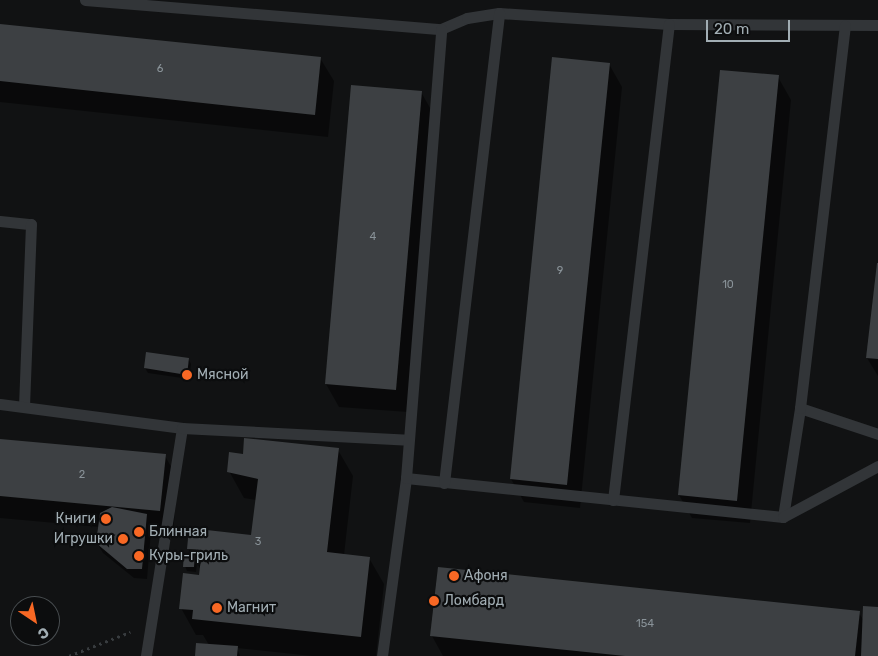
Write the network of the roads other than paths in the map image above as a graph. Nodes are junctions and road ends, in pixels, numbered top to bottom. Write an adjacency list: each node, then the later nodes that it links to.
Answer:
1 (85, 0): 6 (lane)
2 (499, 13): 3 (lane); 6 (lane); 16 (lane)
3 (669, 24): 5 (lane); 17 (lane)
4 (878, 24): 5 (lane)
5 (845, 26): 10 (lane)
6 (441, 30): 13 (lane)
7 (0, 221): 9 (lane)
8 (0, 404): 9 (lane)
9 (24, 406): 11 (lane)
10 (800, 408): 12 (lane); 18 (lane)
11 (182, 428): 13 (lane); 19 (lane)
12 (878, 434)
13 (408, 440): 15 (lane)
14 (878, 466): 18 (lane)
15 (406, 478): 16 (lane); 20 (lane)
16 (444, 483): 17 (lane)
17 (613, 500): 18 (lane)
18 (783, 517)
19 (146, 656)
20 (382, 656)

